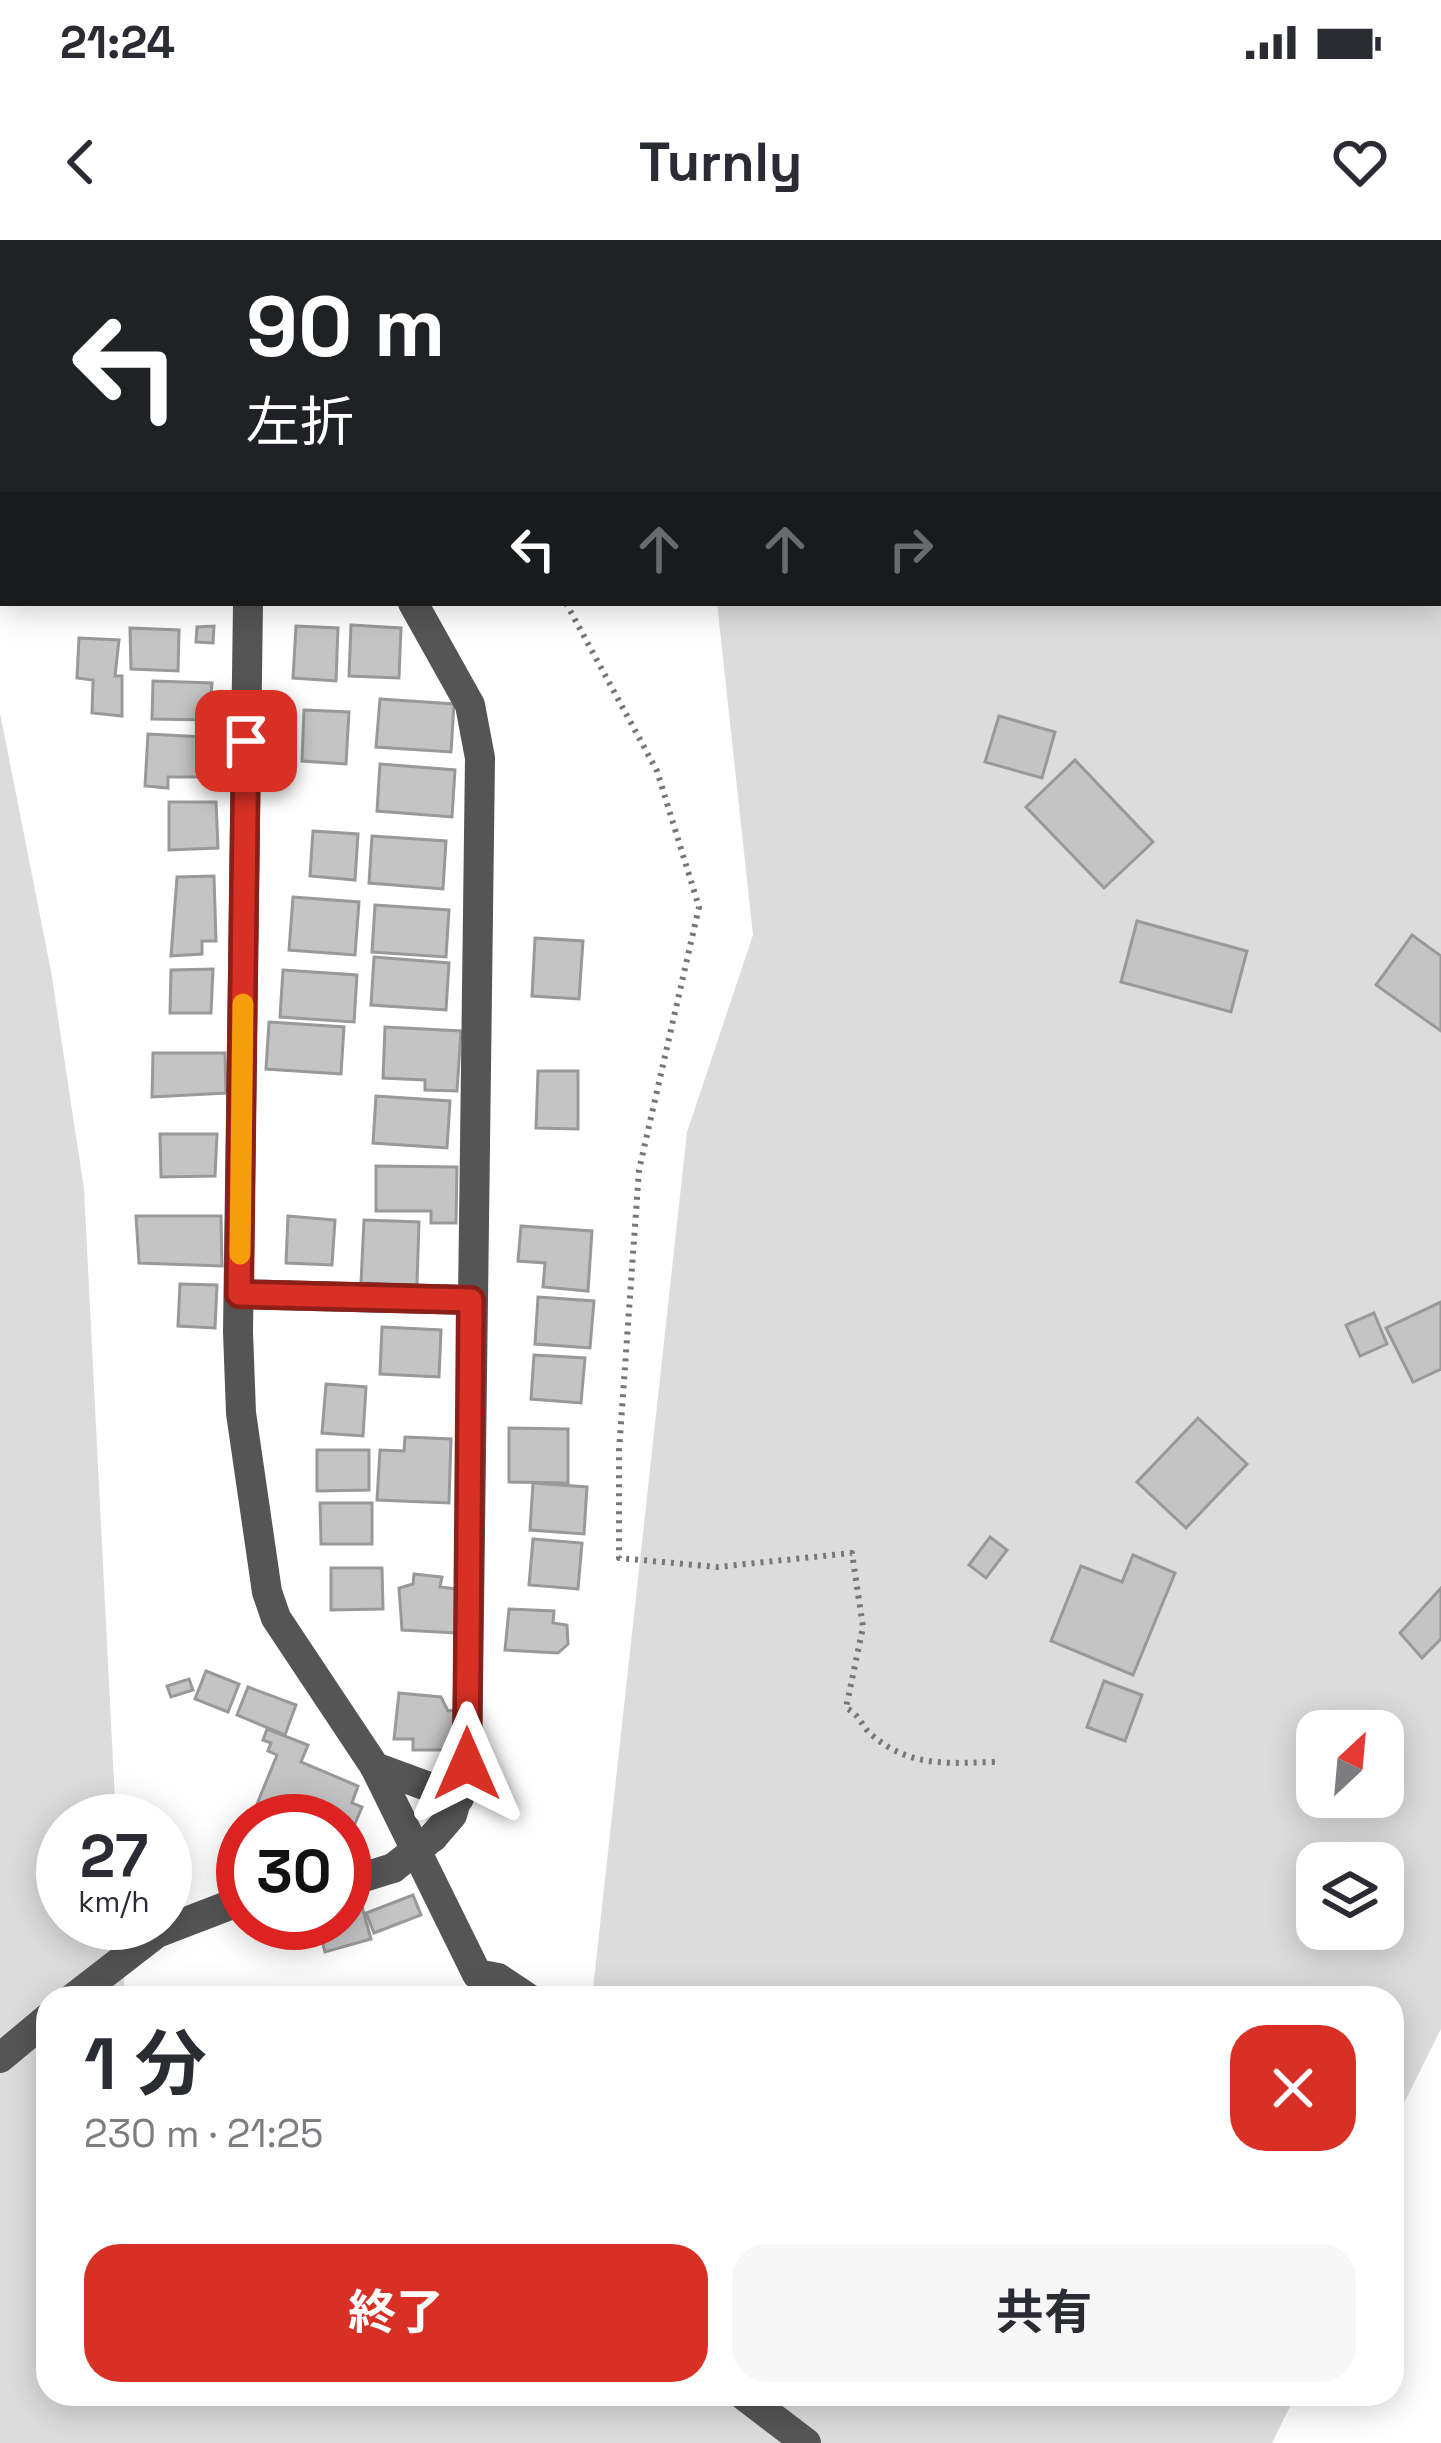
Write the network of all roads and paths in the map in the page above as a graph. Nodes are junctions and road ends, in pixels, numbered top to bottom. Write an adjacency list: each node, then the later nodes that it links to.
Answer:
1 (248, 606): 4 (street)
2 (414, 606): 5 (street)
3 (568, 606): 6 (path)
4 (239, 1294): 5 (street); 7 (street)
5 (471, 1300): 8 (street)
6 (995, 1762)
7 (375, 1767): 8 (street); 12 (street)
8 (460, 1798): 9 (street, bridge)
9 (372, 1875)
10 (216, 1910): 11 (street)
11 (89, 1986)
12 (510, 1986)
13 (36, 2028): 14 (street)
14 (0, 2058)
15 (758, 2406): 16 (street)
16 (806, 2443)

